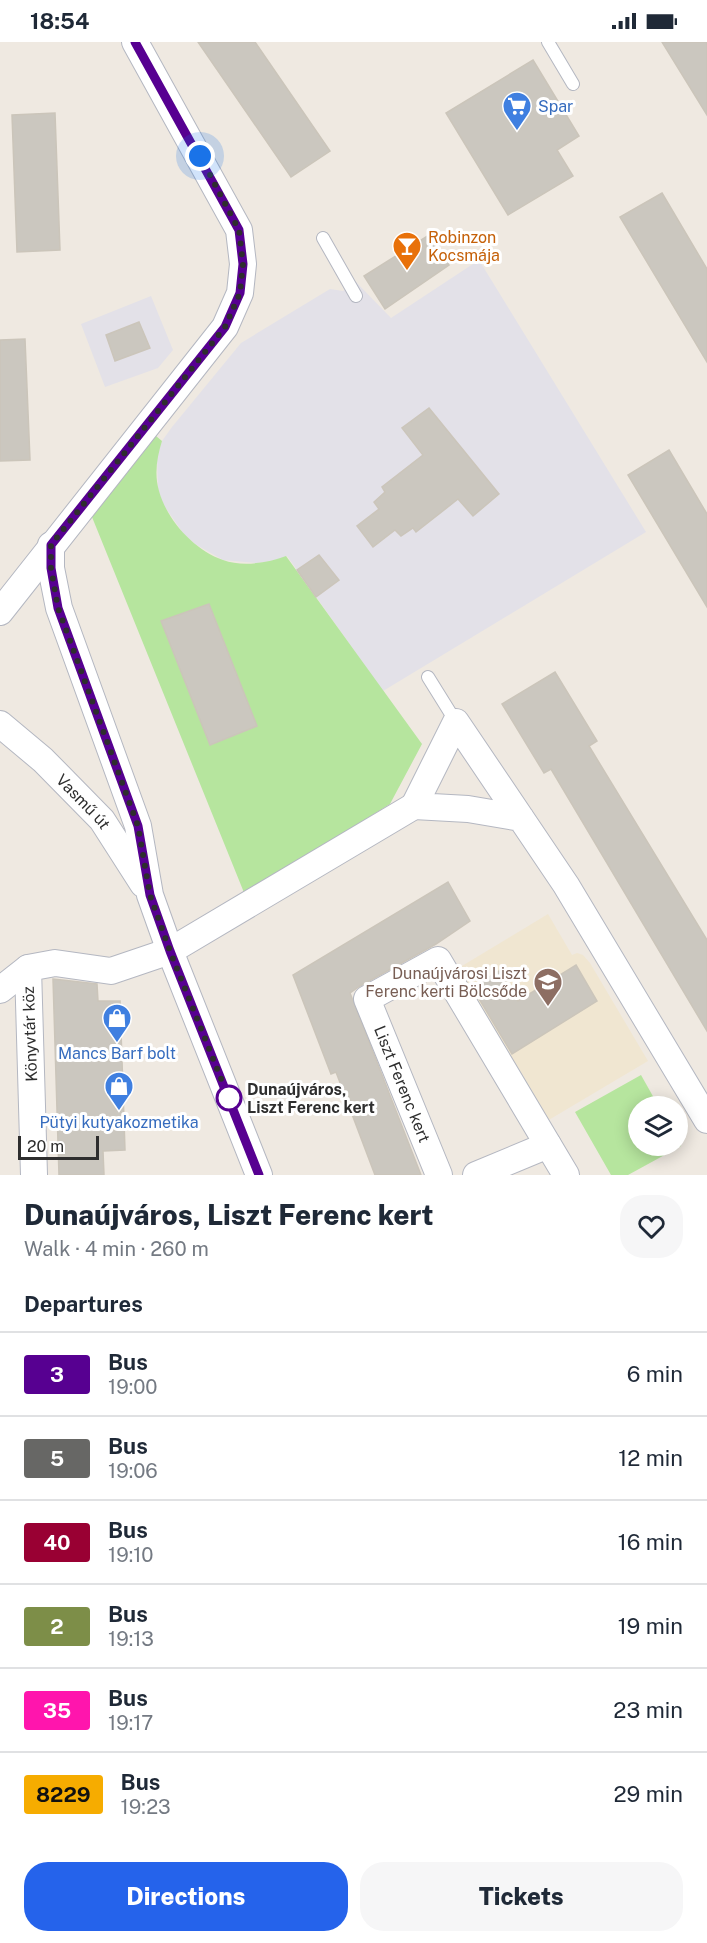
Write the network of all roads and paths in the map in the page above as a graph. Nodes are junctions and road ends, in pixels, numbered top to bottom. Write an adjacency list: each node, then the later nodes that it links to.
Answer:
1 (135, 42): 6 (street)
2 (548, 42): 3 (lane)
3 (573, 84)
4 (323, 238): 5 (lane)
5 (356, 296)
6 (51, 545): 7 (street); 13 (street, Vasmű út)
7 (0, 612)
8 (428, 677): 9 (lane)
9 (456, 722): 11 (street); 12 (street)
10 (0, 724): 13 (street, Vasmű út)
11 (414, 806): 12 (street); 14 (street)
12 (521, 818): 17 (street)
13 (150, 895): 14 (street, Vasmű út)
14 (170, 951): 15 (street, Könyvtár köz); 20 (street, Vasmű út)
15 (27, 968): 16 (street); 19 (street, Könyvtár köz)
16 (0, 990)
17 (707, 1119)
18 (548, 1145): 21 (street, Liszt Ferenc kert); 22 (street); 23 (street, Liszt Ferenc kert)
19 (34, 1175)
20 (259, 1175)
21 (439, 1175)
22 (476, 1175)
23 (566, 1175)

